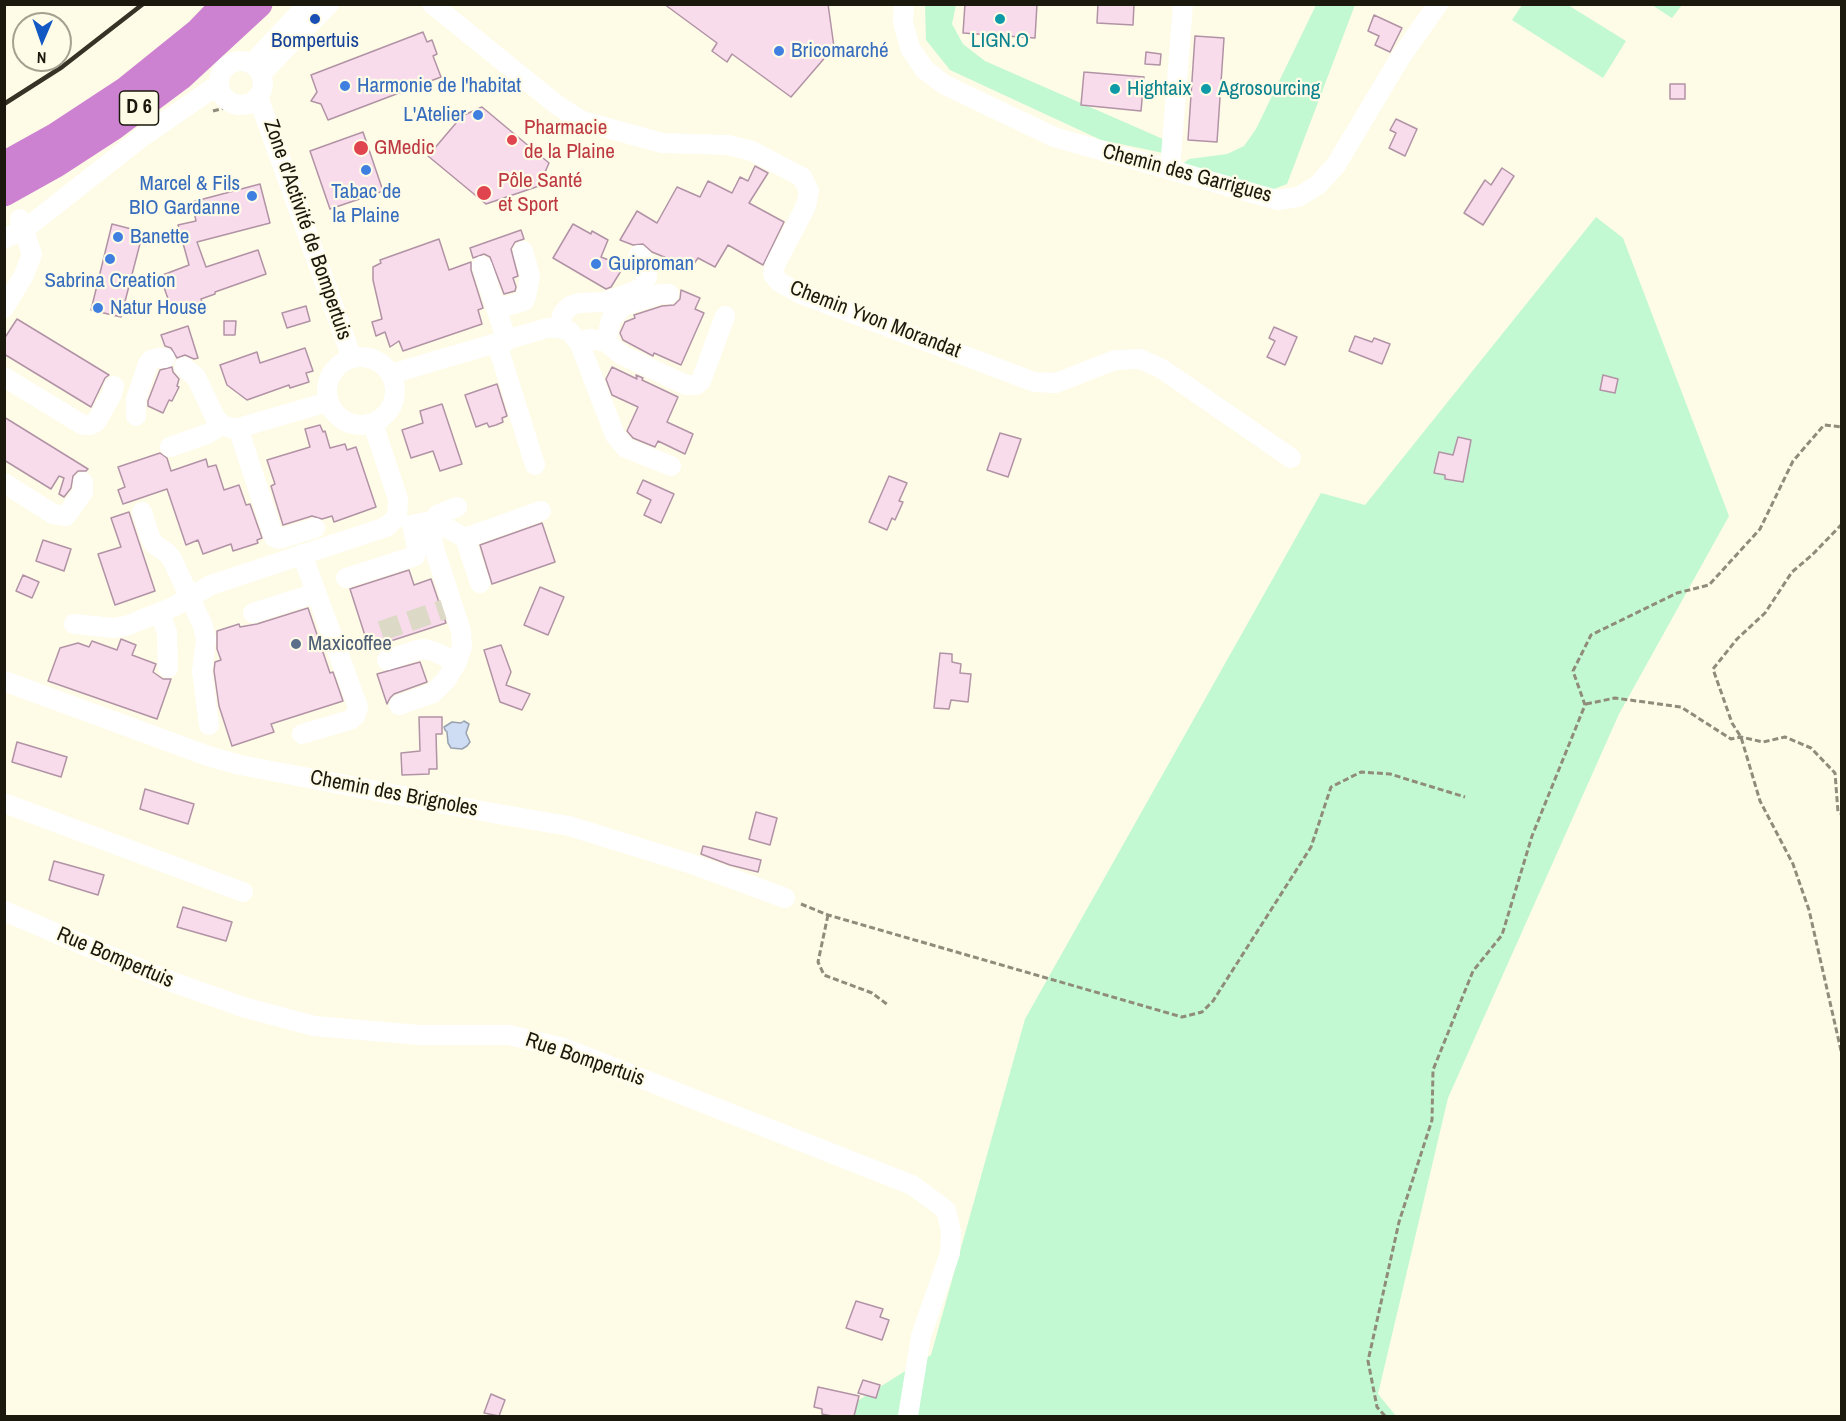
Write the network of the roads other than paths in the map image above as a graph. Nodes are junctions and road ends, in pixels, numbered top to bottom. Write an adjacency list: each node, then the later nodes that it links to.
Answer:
1 (225, 4): 12 (highway, D 6)
2 (259, 4): 14 (highway, D 6)
3 (308, 4): 9 (street)
4 (329, 4): 9 (street)
5 (432, 4): 39 (street, Chemin Yvon Morandat)
6 (904, 4): 13 (street, Chemin des Garrigues)
7 (1184, 4): 13 (street)
8 (1438, 4): 13 (street, Chemin des Garrigues)
9 (257, 70): 10 (street); 11 (street)
10 (227, 96): 11 (street); 15 (street)
11 (260, 100): 29 (street, Zone d'Activité de Bompertuis)
12 (4, 165)
13 (1170, 169)
14 (4, 193)
15 (16, 225): 16 (street); 21 (street)
16 (4, 239)
17 (523, 251): 22 (street)
18 (639, 255): 24 (street)
19 (482, 266): 22 (street)
20 (669, 294): 25 (street)
21 (4, 308)
22 (496, 309): 26 (street)
23 (725, 316): 25 (street)
24 (558, 328): 26 (street); 27 (street)
25 (606, 342): 27 (street)
26 (502, 343): 31 (street); 40 (street)
27 (581, 349): 41 (street)
28 (165, 358): 35 (street)
29 (352, 358): 31 (street, Zone d'Activité de Bompertuis); 34 (street, Zone d'Activité de Bompertuis)
30 (184, 367): 37 (street)
31 (391, 374): 36 (street)
32 (4, 377): 33 (street)
33 (114, 387)
34 (328, 402): 36 (street); 37 (street)
35 (136, 416)
36 (373, 424): 47 (street)
37 (230, 427): 38 (street); 48 (street)
38 (170, 447)
39 (1291, 458)
40 (535, 465)
41 (671, 466)
42 (83, 482): 43 (street)
43 (4, 483)
44 (457, 507): 49 (street)
45 (542, 511): 50 (street)
46 (142, 512): 55 (street)
47 (404, 521): 49 (street); 51 (street); 52 (street)
48 (315, 528)
49 (433, 530): 50 (street); 58 (street); 60 (street)
50 (465, 537): 53 (street)
51 (302, 555): 54 (street); 55 (street)
52 (346, 578)
53 (480, 583)
54 (316, 593): 56 (street); 65 (street)
55 (174, 606): 57 (street); 61 (street); 64 (street)
56 (254, 613)
57 (74, 624)
58 (472, 630)
59 (387, 660): 60 (street)
60 (457, 662): 63 (street)
61 (168, 668)
62 (4, 681): 68 (street, Chemin des Brignoles)
63 (399, 705)
64 (209, 725)
65 (302, 734)
66 (4, 803): 67 (street)
67 (243, 892)
68 (785, 898)
69 (4, 911): 70 (street, Rue Bompertuis)
70 (908, 1416)

